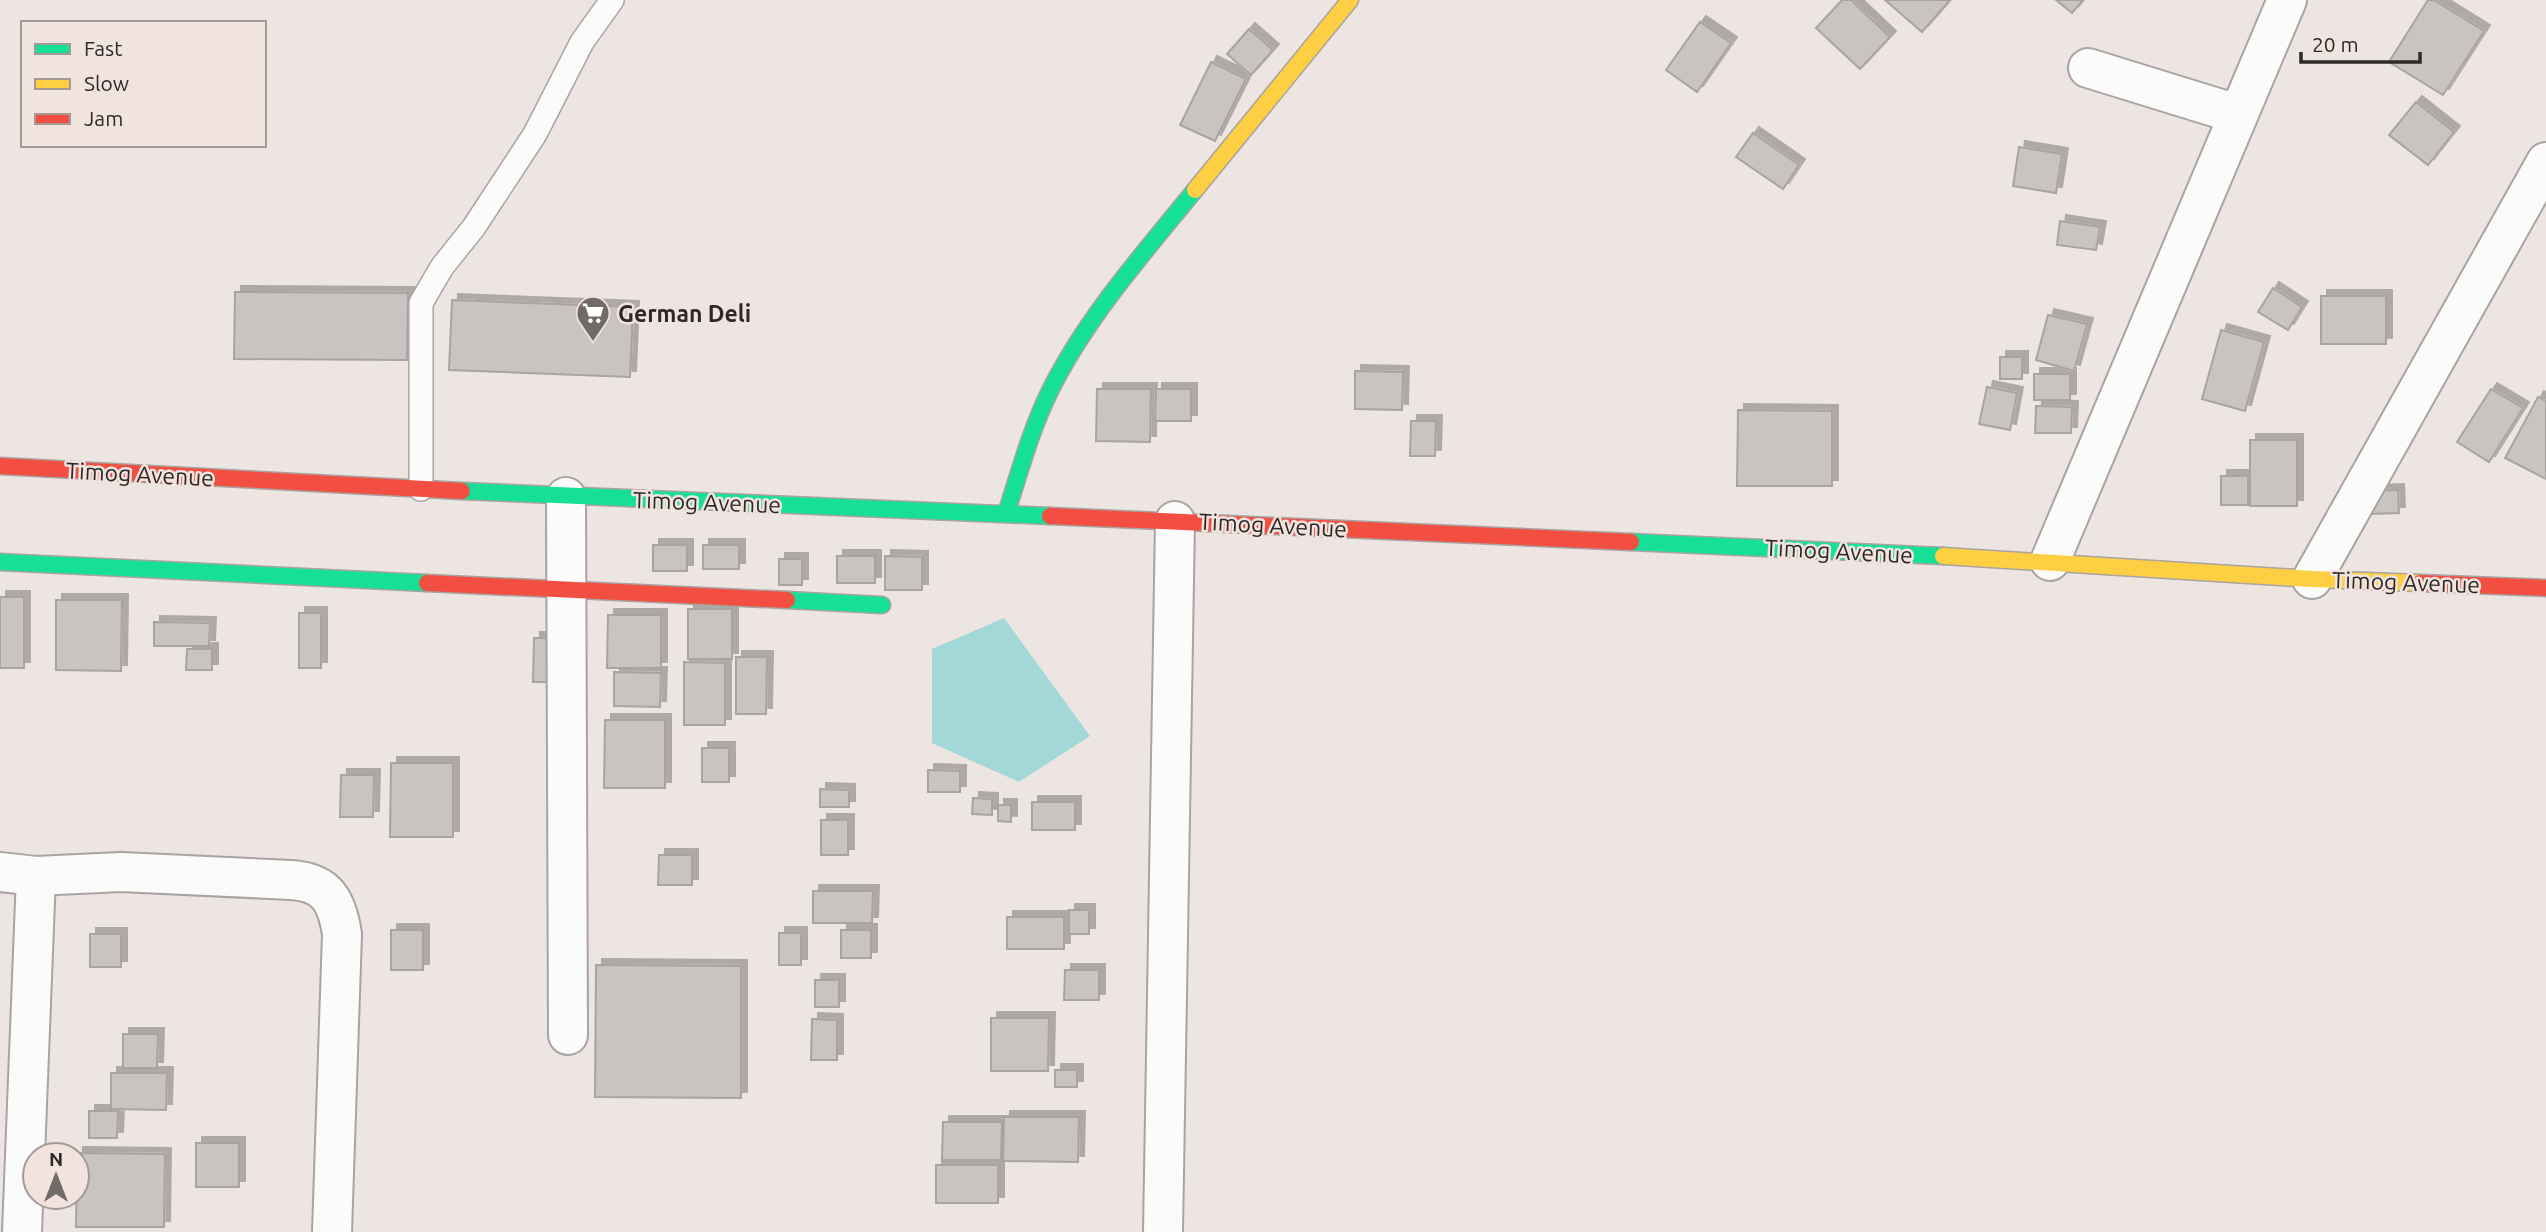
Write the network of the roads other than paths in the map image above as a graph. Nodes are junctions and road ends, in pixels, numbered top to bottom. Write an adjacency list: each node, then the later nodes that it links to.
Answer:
1 (612, 0): 8 (lane)
2 (1350, 0): 10 (main road)
3 (2287, 0): 5 (street)
4 (2088, 68): 5 (street)
5 (2237, 114): 12 (street)
6 (2546, 162): 14 (street)
7 (0, 466): 8 (main road, Timog Avenue)
8 (421, 489): 9 (main road, Timog Avenue)
9 (566, 497): 10 (main road, Timog Avenue); 16 (street)
10 (1006, 514): 11 (main road, Timog Avenue)
11 (1175, 521): 12 (main road, Timog Avenue); 22 (street)
12 (2050, 561): 14 (main road, Timog Avenue)
13 (0, 562): 16 (main road)
14 (2312, 579): 15 (main road, Timog Avenue)
15 (2542, 580)
16 (567, 588): 17 (main road); 19 (street)
17 (882, 605)
18 (18, 874): 20 (street); 21 (street)
19 (568, 1035)
20 (22, 1232)
21 (332, 1232)
22 (1163, 1232)

